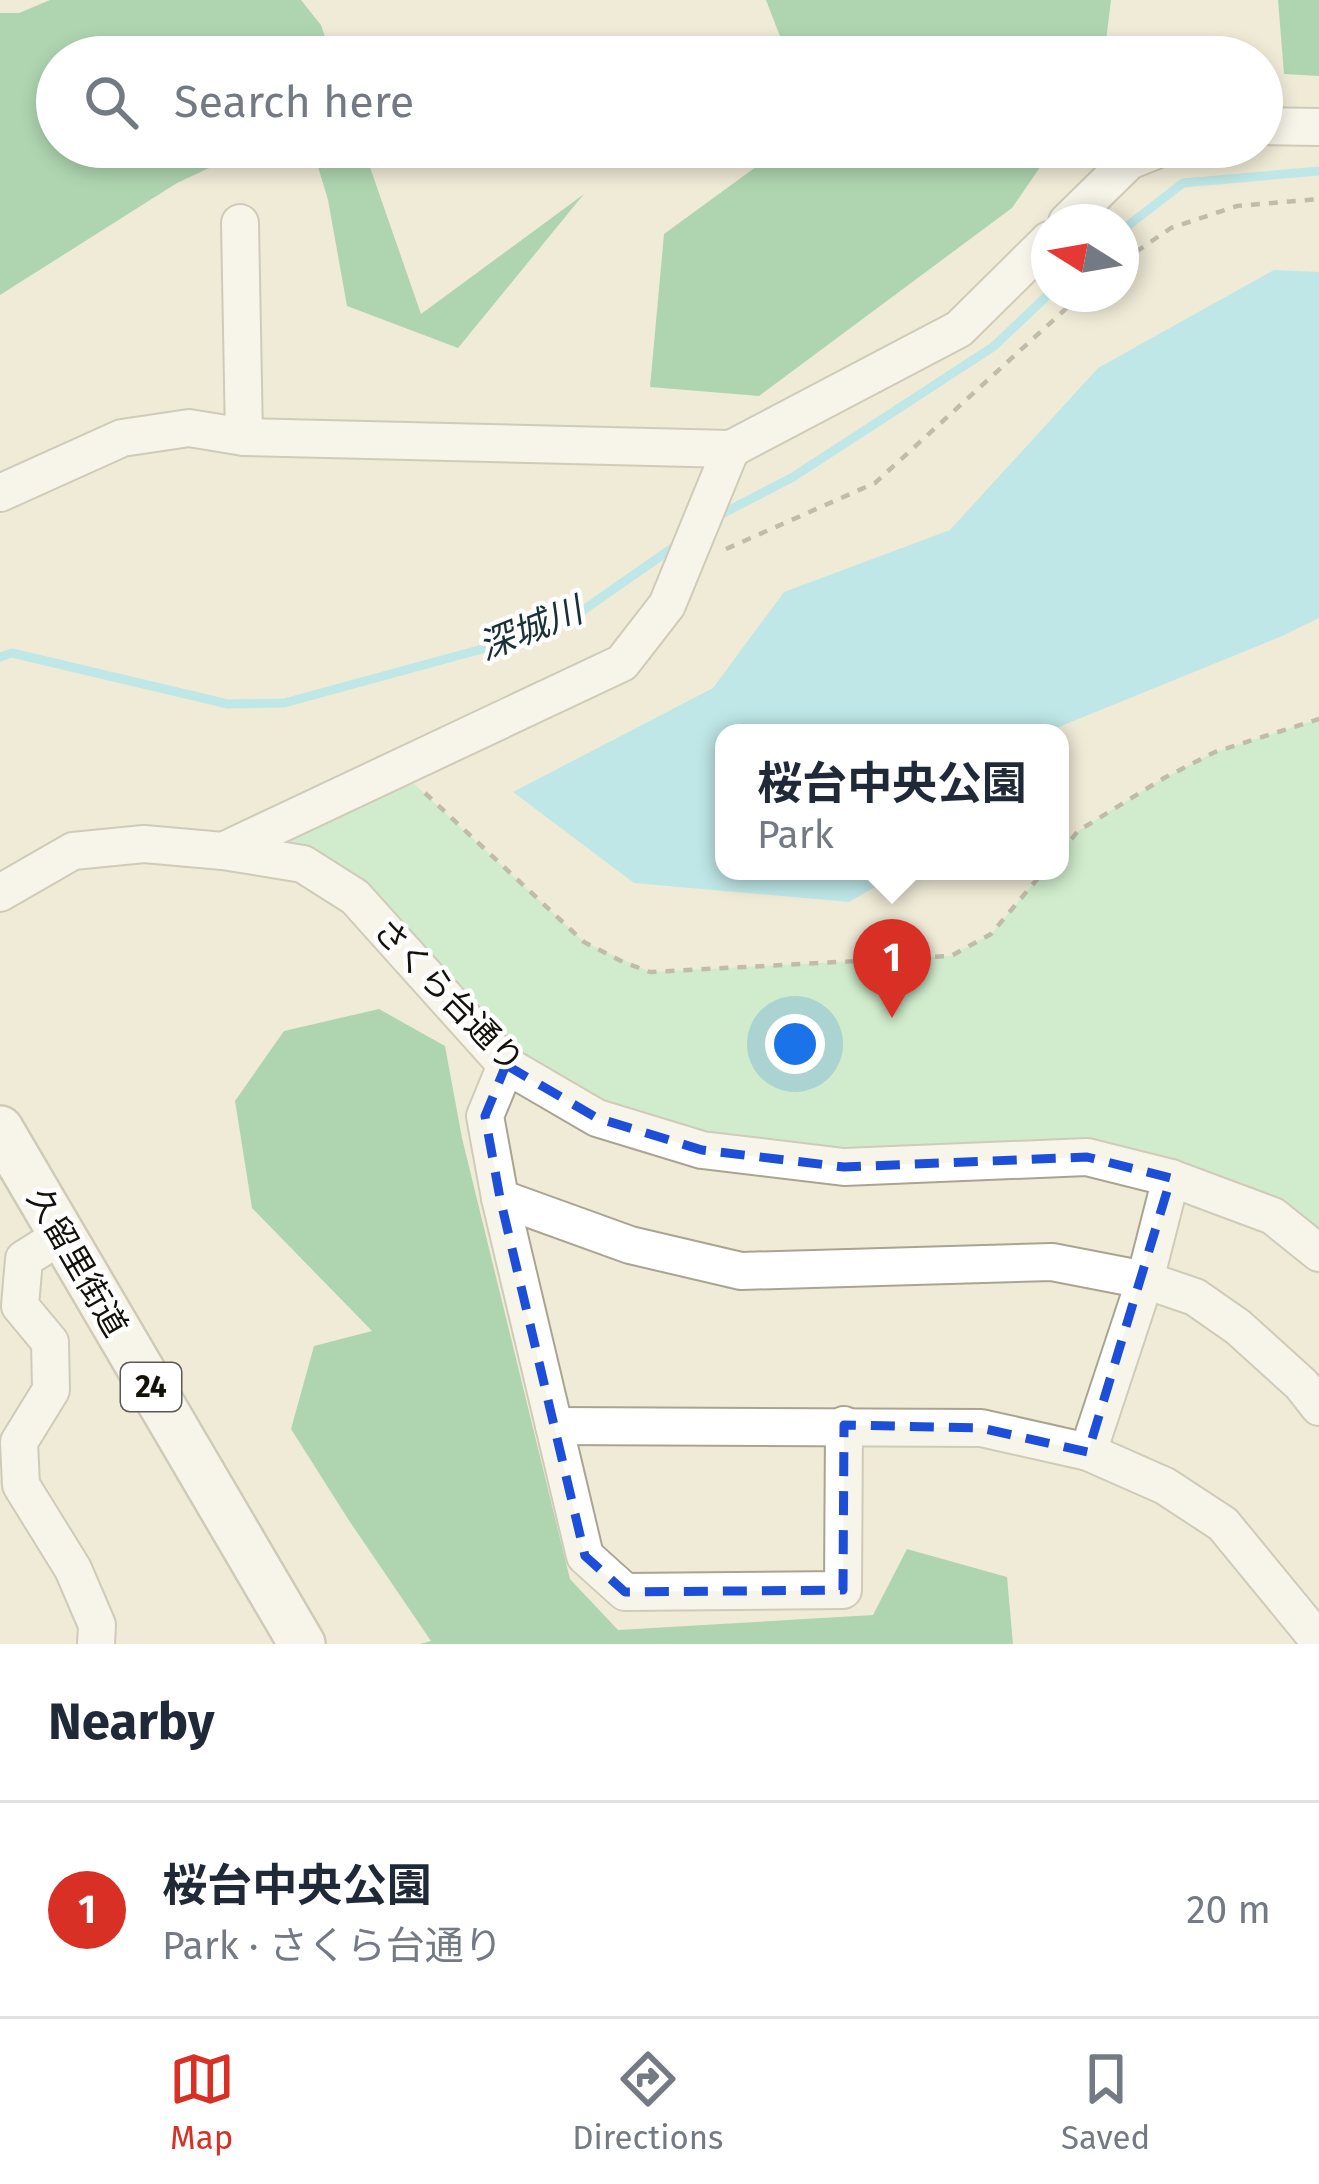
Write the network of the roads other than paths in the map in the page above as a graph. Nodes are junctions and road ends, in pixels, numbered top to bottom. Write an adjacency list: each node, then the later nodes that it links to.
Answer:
1 (1283, 126): 2 (street)
2 (1319, 127)
3 (1121, 168): 4 (street)
4 (1085, 204)
5 (240, 223): 7 (street)
6 (1031, 258): 8 (street)
7 (244, 437): 8 (street); 9 (street)
8 (730, 449): 10 (street)
9 (0, 493)
10 (223, 850): 11 (street, さくら台通り); 12 (street, さくら台通り)
11 (0, 893)
12 (506, 1065): 14 (street, さくら台通り); 15 (street)
13 (0, 1129): 16 (main road, 久留里街道 / 24)
14 (1171, 1178): 17 (street, さくら台通り); 18 (street)
15 (500, 1198): 18 (street); 21 (street)
16 (62, 1235): 25 (street); 26 (main road, 久留里街道 / 24)
17 (1319, 1253)
18 (1145, 1280): 19 (street); 22 (street)
19 (1319, 1407)
20 (844, 1425): 21 (street); 21 (street); 22 (street)
21 (554, 1426)
22 (1088, 1452): 23 (street)
23 (1305, 1595): 24 (street); 27 (street)
24 (1319, 1641)
25 (96, 1644)
26 (302, 1644)
27 (1292, 1644)

